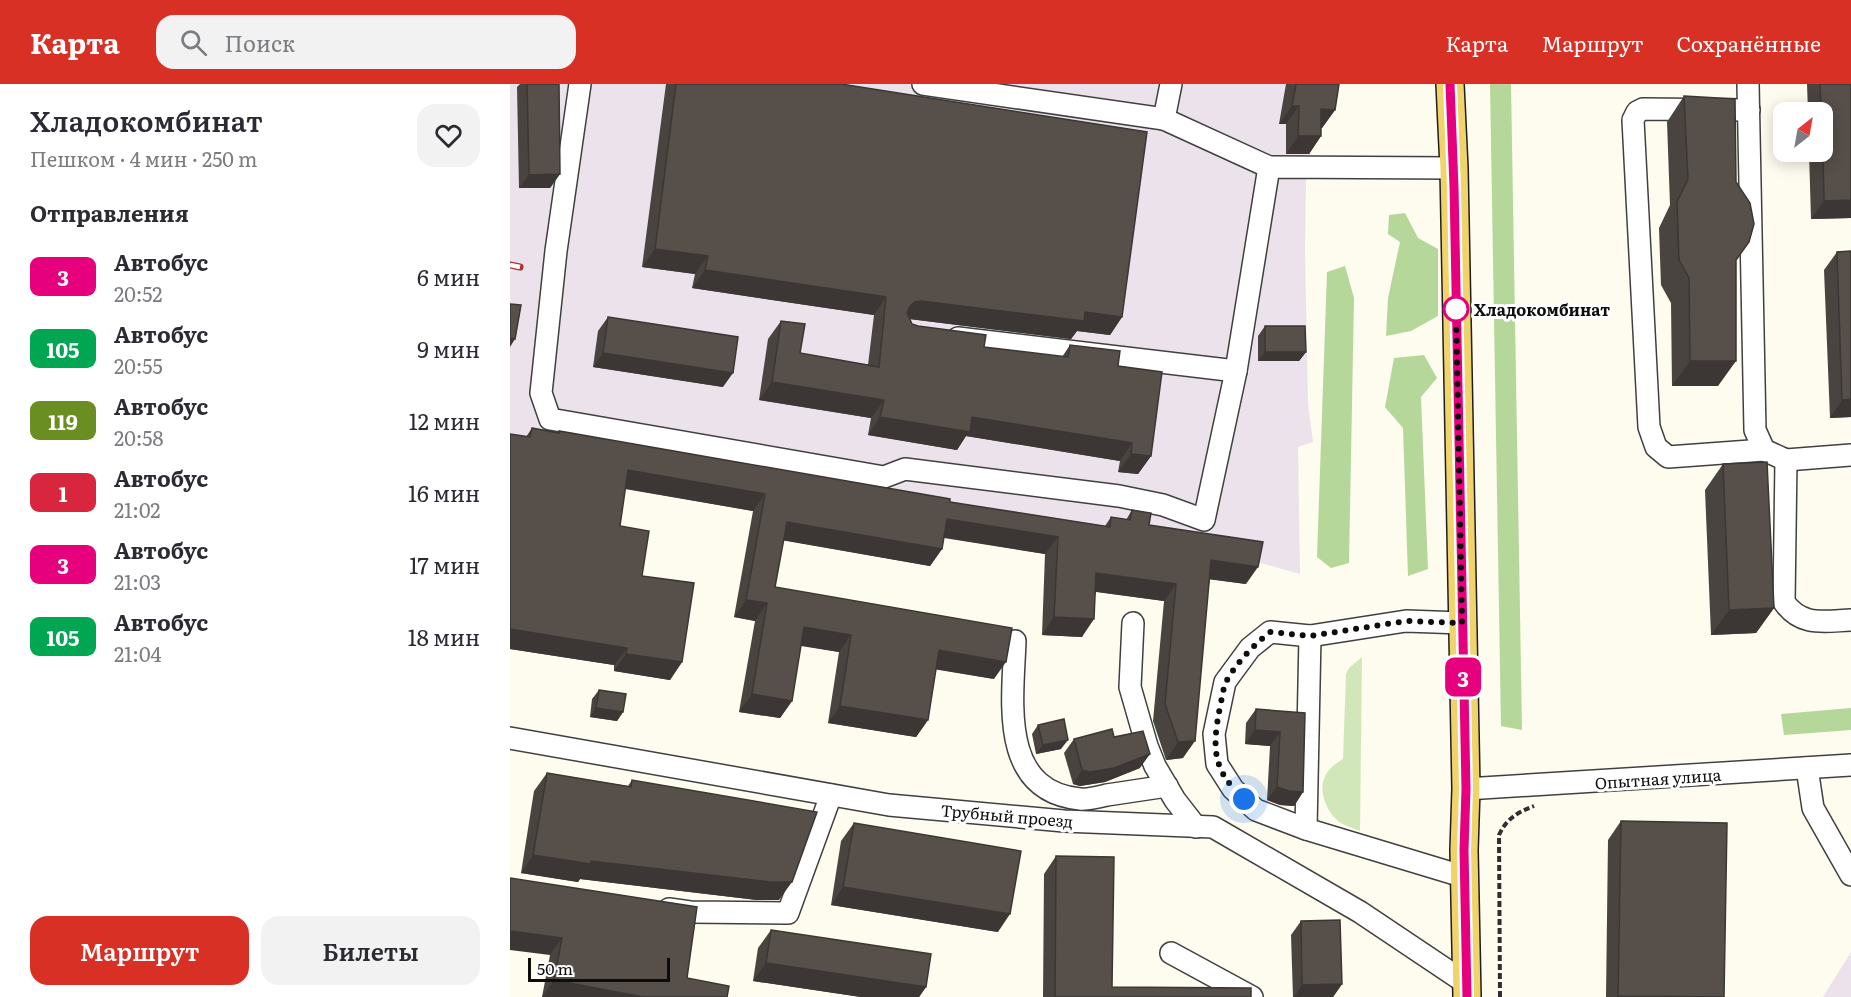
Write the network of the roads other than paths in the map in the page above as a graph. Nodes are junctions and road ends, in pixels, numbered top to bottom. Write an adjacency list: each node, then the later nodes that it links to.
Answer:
1 (580, 84): 11 (street)
2 (923, 84): 7 (street)
3 (1171, 84): 7 (street)
4 (1450, 84): 9 (main road)
5 (1748, 84): 6 (street)
6 (1749, 111): 12 (street); 12 (street)
7 (1164, 119): 8 (street)
8 (1269, 167): 9 (street); 11 (street)
9 (1454, 168): 17 (main road)
10 (942, 336): 11 (street)
11 (1236, 371)
12 (1764, 450): 14 (street)
13 (1851, 455): 14 (street)
14 (1786, 460): 15 (street)
15 (1851, 620)
16 (1133, 622): 23 (street)
17 (1462, 623): 18 (street); 24 (main road)
18 (1310, 636): 27 (street); 27 (street)
19 (1015, 641): 23 (street)
20 (510, 738): 25 (street, Трубный проезд)
21 (1851, 765): 22 (street, Опытная улица)
22 (1807, 768): 24 (street, Опытная улица); 28 (street)
23 (1167, 786): 26 (street)
24 (1466, 789): 29 (main road)
25 (831, 795): 26 (street, Трубный проезд); 30 (street)
26 (1196, 826): 32 (street, Трубный проезд)
27 (1306, 829): 29 (street)
28 (1851, 875)
29 (1465, 877): 32 (main road)
30 (645, 905)
31 (1171, 953): 33 (street)
32 (1466, 990)
33 (1252, 997)

